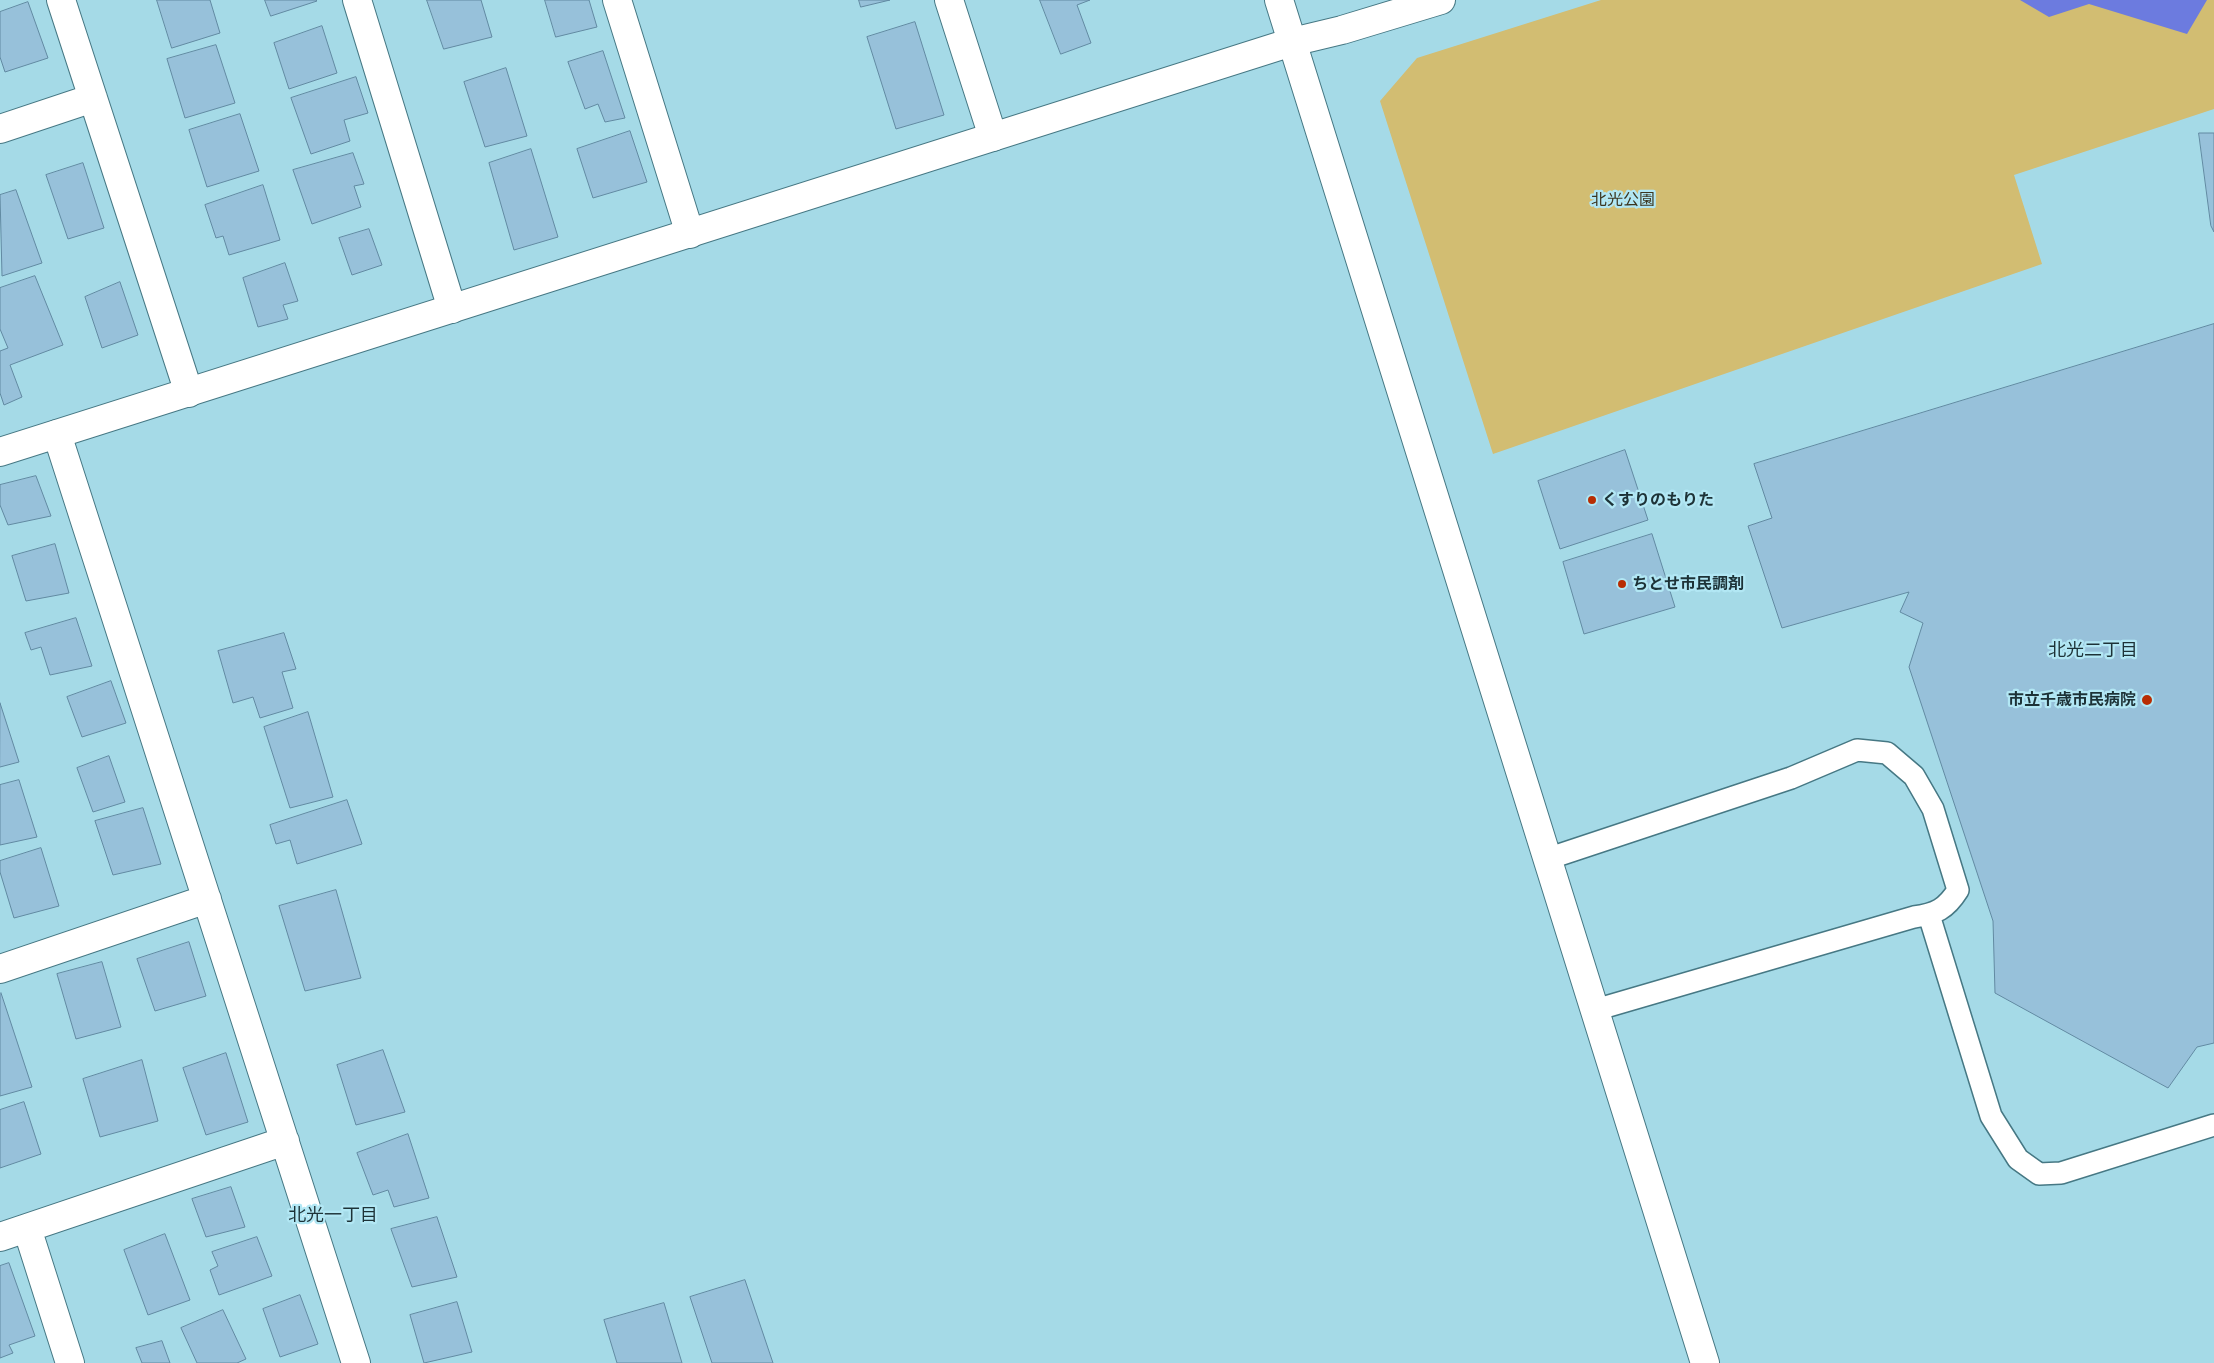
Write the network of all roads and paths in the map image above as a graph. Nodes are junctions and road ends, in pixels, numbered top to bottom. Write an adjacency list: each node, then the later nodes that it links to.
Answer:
1 (61, 0): 8 (street)
2 (357, 0): 12 (street)
3 (618, 0): 11 (street)
4 (949, 0): 10 (street)
5 (1278, 0): 7 (street)
6 (1440, 0): 7 (street)
7 (1292, 42): 10 (street); 16 (street)
8 (93, 98): 9 (street); 13 (street)
9 (0, 129)
10 (993, 137): 11 (street)
11 (690, 234): 12 (street)
12 (452, 309): 13 (street)
13 (189, 392): 14 (street)
14 (57, 434): 15 (street); 17 (street)
15 (0, 452)
16 (1547, 859): 18 (lane); 20 (street)
17 (207, 899): 19 (street); 22 (street)
18 (1929, 915): 20 (lane); 21 (lane)
19 (0, 969)
20 (1595, 1010): 27 (street)
21 (2214, 1125)
22 (285, 1141): 23 (street); 26 (street)
23 (27, 1228): 24 (street); 25 (street)
24 (0, 1237)
25 (70, 1363)
26 (356, 1363)
27 (1705, 1363)

